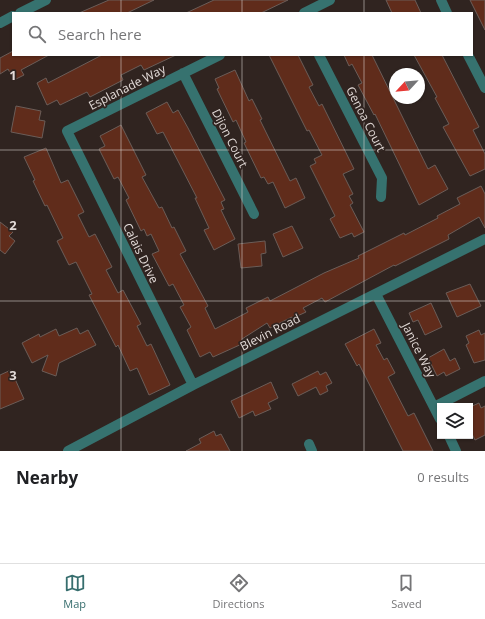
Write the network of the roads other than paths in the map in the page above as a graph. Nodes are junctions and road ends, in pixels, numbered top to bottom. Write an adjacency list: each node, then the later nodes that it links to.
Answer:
1 (46, 0): 4 (street)
2 (330, 0): 5 (street)
3 (441, 0): 6 (street)
4 (22, 12)
5 (306, 12)
6 (447, 12)
7 (12, 17): 8 (street)
8 (0, 23)
9 (218, 56): 12 (street, Esplanade Way)
10 (320, 56): 15 (street, Genoa Court)
11 (469, 56): 13 (street)
12 (183, 73): 14 (street, Esplanade Way); 16 (street, Dijon Court)
13 (485, 88)
14 (67, 132): 20 (street, Calais Drive)
15 (381, 197)
16 (254, 214)
17 (485, 239): 18 (street, Blevin Road)
18 (376, 294): 20 (street, Blevin Road); 21 (street, Janice Way)
19 (485, 381): 21 (street)
20 (193, 385): 24 (street, Blevin Road)
21 (434, 407): 22 (street, Janice Way)
22 (437, 413)
23 (450, 439): 25 (street)
24 (68, 451)
25 (456, 451)

